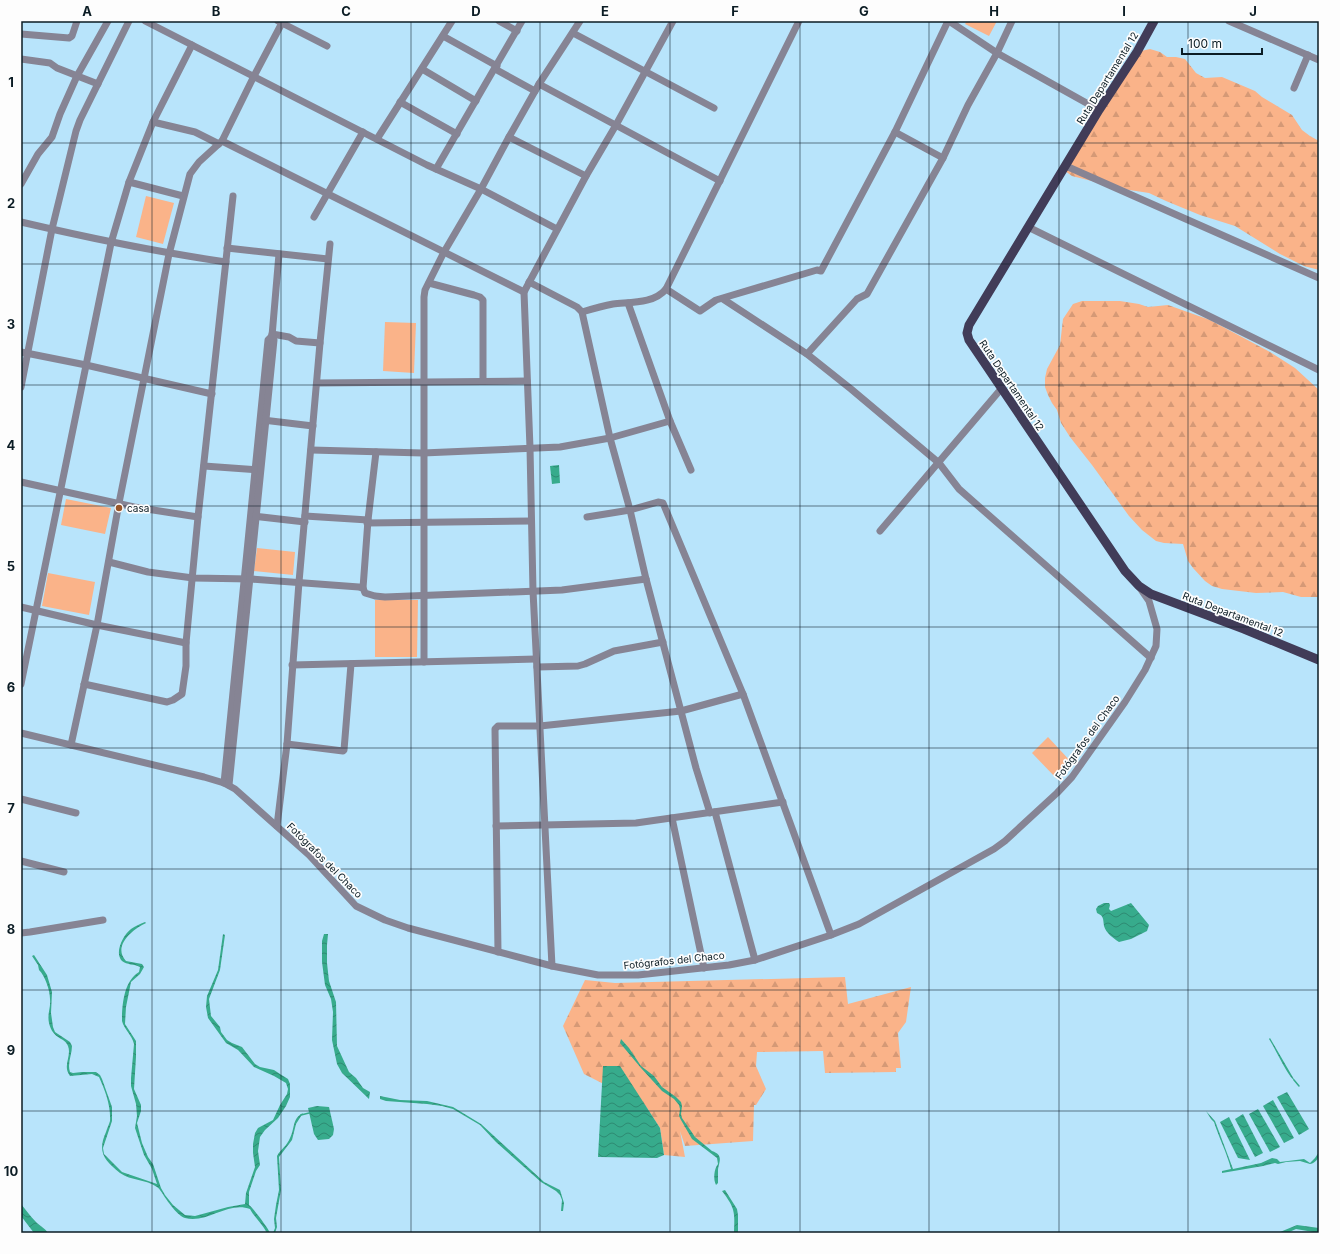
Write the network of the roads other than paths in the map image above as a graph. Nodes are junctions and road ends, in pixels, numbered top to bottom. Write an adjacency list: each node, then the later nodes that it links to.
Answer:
1 (77, 21): 18 (street)
2 (108, 21): 29 (street)
3 (129, 21): 31 (street)
4 (145, 21): 20 (street)
5 (452, 21): 19 (street)
6 (499, 21): 16 (street)
7 (522, 21): 16 (street)
8 (580, 21): 17 (street)
9 (673, 21): 28 (street)
10 (949, 21): 22 (street); 42 (street)
11 (1012, 21): 22 (street)
12 (1154, 21): 38 (main road, Ruta Departamental 12)
13 (1229, 21): 23 (street)
14 (281, 22): 21 (street); 30 (street)
15 (796, 22): 51 (street)
16 (517, 31): 26 (street)
17 (573, 33): 28 (street); 32 (street)
18 (21, 34)
19 (443, 36): 26 (street); 27 (street)
20 (192, 45): 30 (street); 39 (street)
21 (327, 46)
22 (997, 53): 38 (street); 47 (street)
23 (1308, 55): 25 (street); 33 (street)
24 (21, 60): 29 (street)
25 (1319, 60)
26 (496, 68): 34 (street); 35 (street)
27 (422, 69): 35 (street); 36 (street)
28 (645, 71): 37 (street); 40 (street)
29 (77, 76): 31 (street); 53 (street)
30 (254, 76): 41 (street); 46 (street)
31 (98, 84): 62 (street)
32 (539, 84): 34 (street); 40 (street)
33 (1294, 88)
34 (535, 91): 44 (street)
35 (476, 100): 43 (street)
36 (400, 102): 43 (street); 45 (street)
37 (714, 108)
38 (1099, 110): 48 (main road, Ruta Departamental 12)
39 (153, 122): 46 (street); 52 (street)
40 (616, 125): 50 (street); 51 (street)
41 (363, 132): 45 (street); 55 (street)
42 (895, 132): 47 (street); 76 (street)
43 (457, 134): 49 (street)
44 (509, 137): 50 (street); 54 (street)
45 (377, 139): 49 (street)
46 (220, 143): 55 (street); 56 (street)
47 (943, 158): 82 (street)
48 (1066, 166): 60 (main road, Ruta Departamental 12); 71 (street)
49 (436, 169): 54 (street)
50 (586, 176): 61 (street)
51 (720, 181): 74 (street)
52 (128, 182): 56 (street); 63 (street)
53 (21, 184)
54 (481, 189): 61 (street); 66 (street)
55 (328, 194): 58 (street); 66 (street)
56 (184, 196): 67 (street)
57 (233, 196): 65 (street)
58 (314, 217)
59 (21, 222): 62 (street)
60 (1028, 227): 84 (street); 91 (main road, Ruta Departamental 12)
61 (557, 229): 72 (street)
62 (52, 230): 63 (street); 81 (street)
63 (111, 243): 67 (street); 83 (street)
64 (330, 244): 69 (street)
65 (227, 248): 68 (street); 70 (street)
66 (444, 252): 73 (street); 75 (street)
67 (169, 254): 70 (street); 85 (street)
68 (279, 254): 69 (street); 79 (street)
69 (328, 259): 80 (street)
70 (226, 262): 92 (street)
71 (1319, 278)
72 (529, 282): 75 (street); 78 (street)
73 (429, 283): 86 (street); 89 (street)
74 (666, 289): 76 (street); 77 (street)
75 (524, 292): 87 (street)
76 (723, 299): 82 (street)
77 (628, 303): 78 (street); 94 (street)
78 (582, 312): 96 (street)
79 (272, 335): 80 (street); 93 (street)
80 (320, 344): 88 (street)
81 (24, 352): 83 (street); 90 (street)
82 (807, 354): 101 (street)
83 (86, 365): 85 (street); 106 (street)
84 (1319, 370)
85 (144, 378): 92 (street); 107 (street)
86 (483, 381): 87 (street); 89 (street)
87 (527, 381): 97 (street)
88 (317, 383): 89 (street); 95 (street)
89 (424, 383): 100 (street)
90 (21, 387)
91 (1001, 389): 101 (street); 122 (main road, Ruta Departamental 12)
92 (212, 394): 102 (street)
93 (264, 420): 95 (street); 103 (street)
94 (670, 420): 96 (street); 104 (street)
95 (313, 426): 98 (street)
96 (610, 438): 97 (street); 108 (street)
97 (530, 448): 100 (street); 113 (street)
98 (311, 450): 99 (street); 112 (street)
99 (376, 452): 100 (street); 114 (street)
100 (423, 453): 115 (street)
101 (939, 463): 116 (street); 131 (street)
102 (204, 466): 103 (street); 110 (street)
103 (258, 470): 109 (street)
104 (691, 470)
105 (21, 482): 106 (street)
106 (60, 490): 107 (street); 127 (street)
107 (119, 503): 110 (street); 117 (street)
108 (630, 510): 111 (street); 120 (street); 140 (street)
109 (253, 516): 112 (street); 119 (street)
110 (198, 517): 118 (street)
111 (587, 517)
112 (305, 519): 114 (street); 121 (street)
113 (531, 521): 115 (street); 124 (street)
114 (368, 522): 115 (street); 123 (street)
115 (423, 523): 125 (street)
116 (880, 531)
117 (109, 562): 118 (street); 128 (street)
118 (193, 578): 119 (street); 130 (street)
119 (247, 579): 121 (street); 146 (street)
120 (646, 579): 124 (street); 129 (street)
121 (299, 582): 123 (street); 136 (street)
122 (1139, 586): 131 (street, Fotógrafos del Chaco); 133 (main road, Ruta Departamental 12)
123 (362, 588): 125 (street)
124 (533, 591): 125 (street); 132 (street)
125 (423, 594): 134 (street)
126 (21, 607): 127 (street)
127 (36, 611): 128 (street); 138 (street)
128 (97, 625): 130 (street); 139 (street)
129 (663, 642): 137 (street); 141 (street)
130 (186, 643): 139 (street)
131 (1151, 658): 159 (street, Fotógrafos del Chaco)
132 (536, 659): 134 (street); 137 (street)
133 (1319, 660)
134 (424, 662): 135 (street)
135 (351, 664): 136 (street); 144 (street)
136 (292, 665): 144 (street)
137 (537, 667): 142 (street)
138 (21, 684)
139 (84, 684): 145 (street)
140 (743, 694): 141 (street); 148 (street)
141 (682, 711): 142 (street); 149 (street)
142 (540, 726): 152 (street); 154 (street)
143 (21, 733): 145 (street, Fotógrafos del Chaco)
144 (287, 744): 153 (street)
145 (71, 745): 146 (street, Fotógrafos del Chaco)
146 (226, 784): 153 (street, Fotógrafos del Chaco)
147 (21, 800): 150 (street)
148 (783, 802): 149 (street); 159 (street)
149 (712, 812): 151 (street); 161 (street)
150 (76, 813)
151 (672, 818): 152 (street); 163 (street)
152 (545, 825): 154 (street); 162 (street)
153 (277, 826): 160 (street, Fotógrafos del Chaco)
154 (496, 826): 160 (street)
155 (21, 861): 156 (street)
156 (64, 872)
157 (103, 920): 158 (street)
158 (21, 932)
159 (832, 934): 161 (street, Fotógrafos del Chaco)
160 (498, 952): 162 (street, Fotógrafos del Chaco)
161 (755, 960): 163 (street, Fotógrafos del Chaco)
162 (552, 966): 163 (street, Fotógrafos del Chaco)
163 (704, 968)

